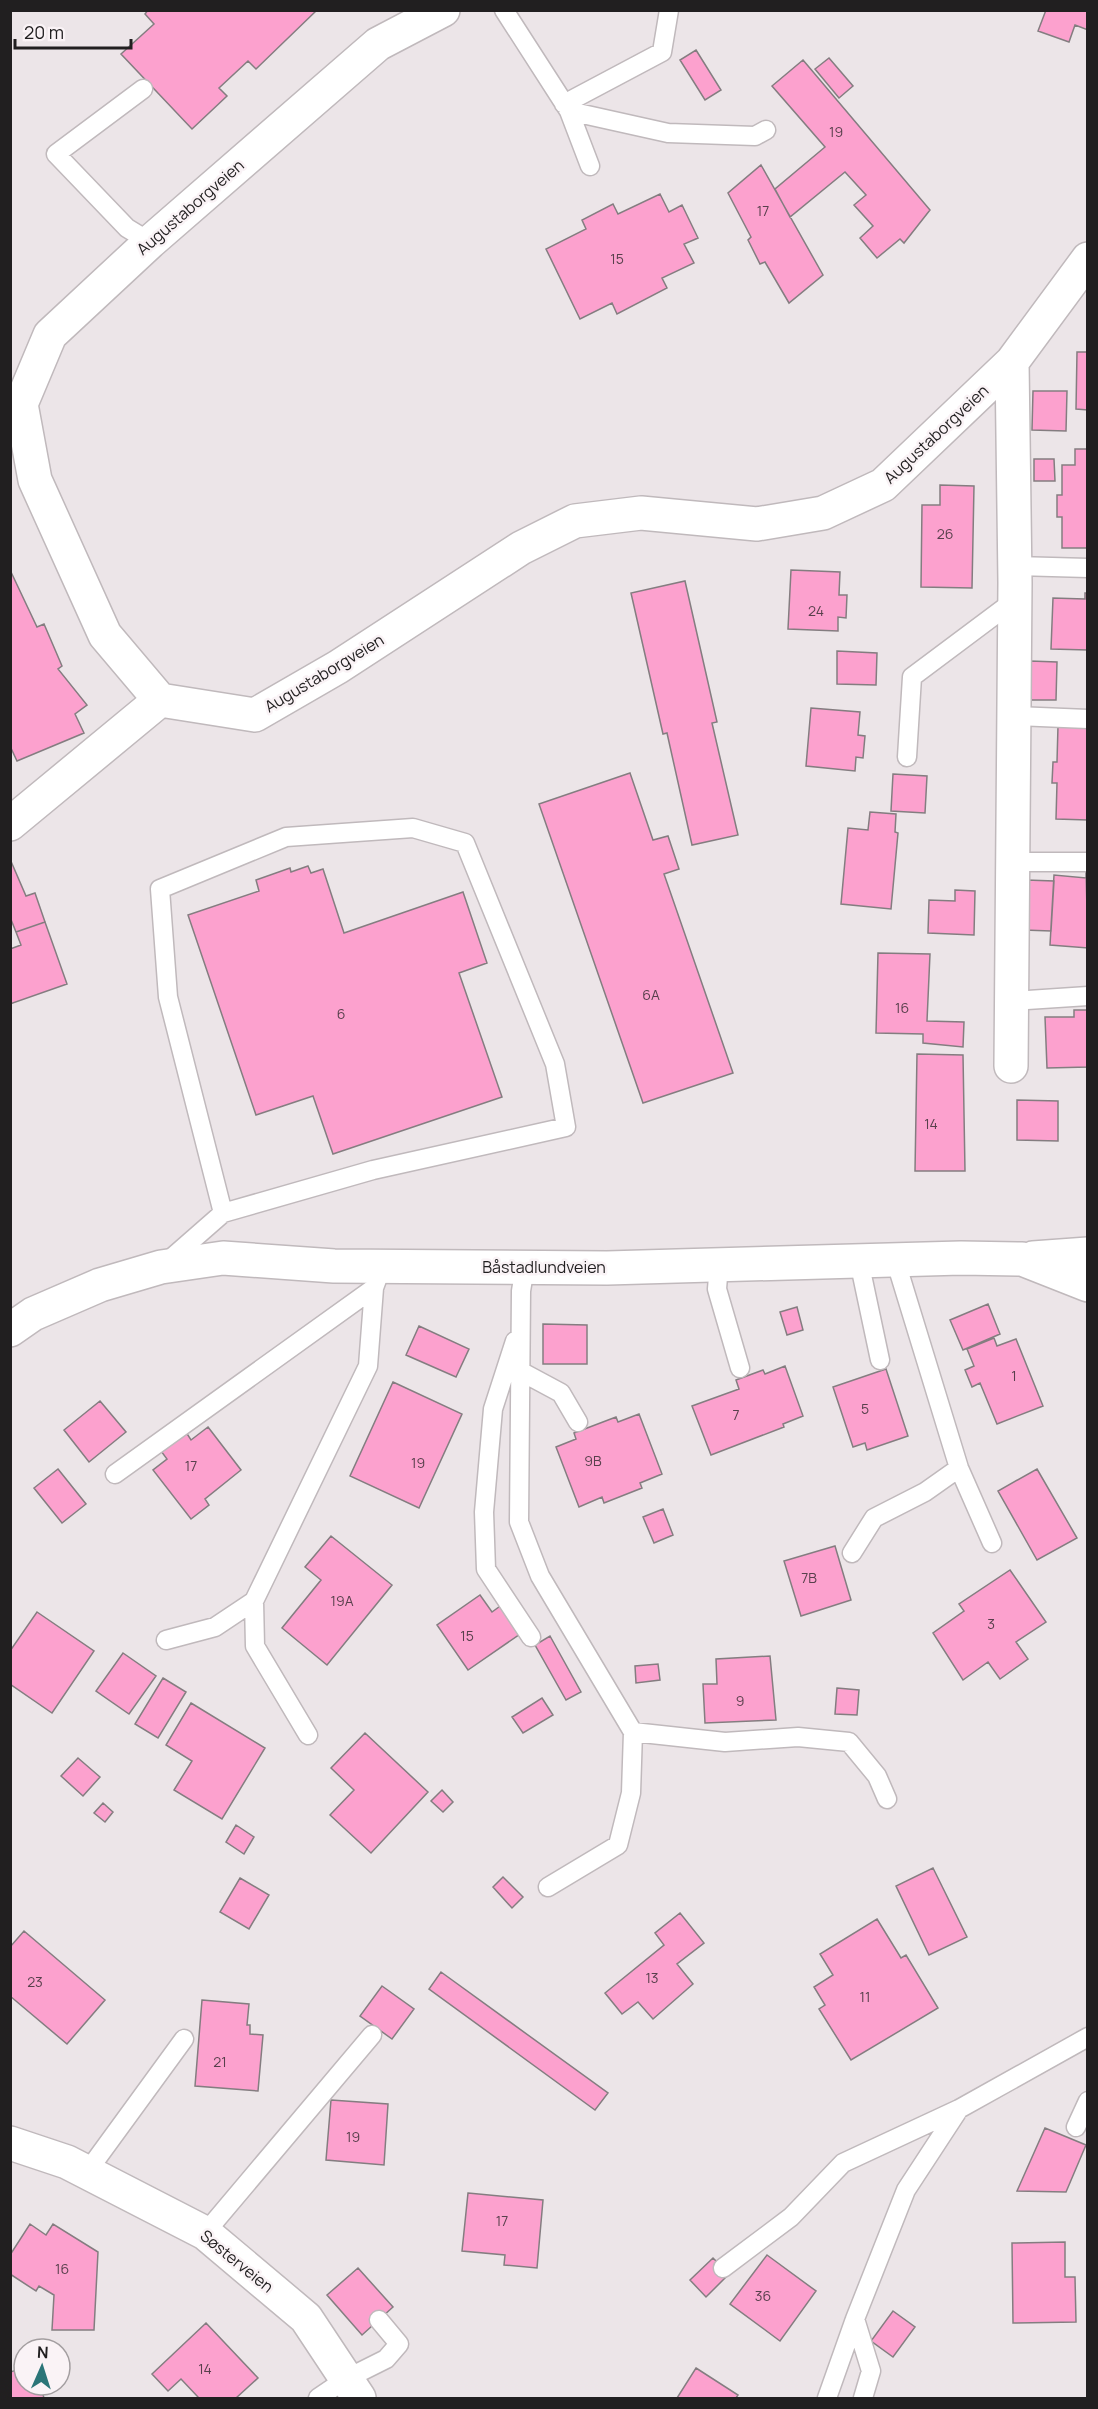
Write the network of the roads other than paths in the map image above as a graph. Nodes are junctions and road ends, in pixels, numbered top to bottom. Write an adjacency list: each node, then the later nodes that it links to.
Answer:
1 (443, 10): 8 (street, Augustaborgveien)
2 (504, 10): 5 (lane)
3 (669, 10): 5 (lane)
4 (143, 89): 8 (lane)
5 (566, 108): 6 (lane); 7 (lane)
6 (766, 130)
7 (590, 166)
8 (150, 242): 14 (street, Augustaborgveien)
9 (1088, 259): 10 (street, Augustaborgveien)
10 (1012, 362): 11 (street); 14 (street, Augustaborgveien)
11 (1015, 566): 12 (lane); 13 (street)
12 (1088, 568)
13 (1015, 600): 15 (street); 17 (lane)
14 (160, 700): 18 (street)
15 (1014, 716): 16 (lane); 19 (street)
16 (1088, 719)
17 (907, 757)
18 (10, 824)
19 (1013, 862): 20 (lane); 22 (street)
20 (1087, 862)
21 (1088, 996): 22 (lane)
22 (1011, 1000): 23 (street)
23 (1011, 1066)
24 (223, 1213): 24 (lane); 30 (lane)
25 (1088, 1254): 27 (street)
26 (895, 1259): 27 (street, Båstadlundveien); 28 (street, Båstadlundveien); 40 (lane)
27 (1022, 1259): 33 (street, Båstadlundveien)
28 (859, 1261): 29 (street, Båstadlundveien); 36 (lane)
29 (719, 1264): 31 (street, Båstadlundveien); 37 (lane)
30 (161, 1267): 32 (street, Båstadlundveien); 35 (street, Båstadlundveien)
31 (525, 1267): 32 (street, Båstadlundveien); 34 (lane)
32 (378, 1277): 41 (lane); 44 (lane)
33 (1088, 1285)
34 (521, 1323): 38 (lane); 45 (lane)
35 (10, 1330)
36 (880, 1359)
37 (740, 1368)
38 (520, 1371): 39 (lane); 47 (lane)
39 (578, 1422)
40 (959, 1468): 42 (lane); 43 (lane)
41 (115, 1474)
42 (992, 1543)
43 (852, 1553)
44 (254, 1601): 46 (lane); 48 (lane)
45 (531, 1637)
46 (166, 1640)
47 (633, 1732): 49 (lane); 50 (lane)
48 (308, 1735)
49 (887, 1799)
50 (548, 1887)
51 (372, 2035): 59 (lane)
52 (1088, 2037): 55 (lane)
53 (184, 2039): 58 (lane)
54 (1088, 2101): 56 (lane)
55 (959, 2109): 60 (lane); 61 (lane)
56 (1076, 2127)
57 (10, 2143): 58 (street, Søsterveien)
58 (87, 2172): 59 (street, Søsterveien)
59 (205, 2233): 63 (street, Søsterveien)
60 (723, 2268)
61 (855, 2319): 65 (lane); 66 (lane)
62 (379, 2320): 63 (lane)
63 (352, 2389): 64 (lane)
64 (318, 2398)
65 (827, 2398)
66 (862, 2398)

